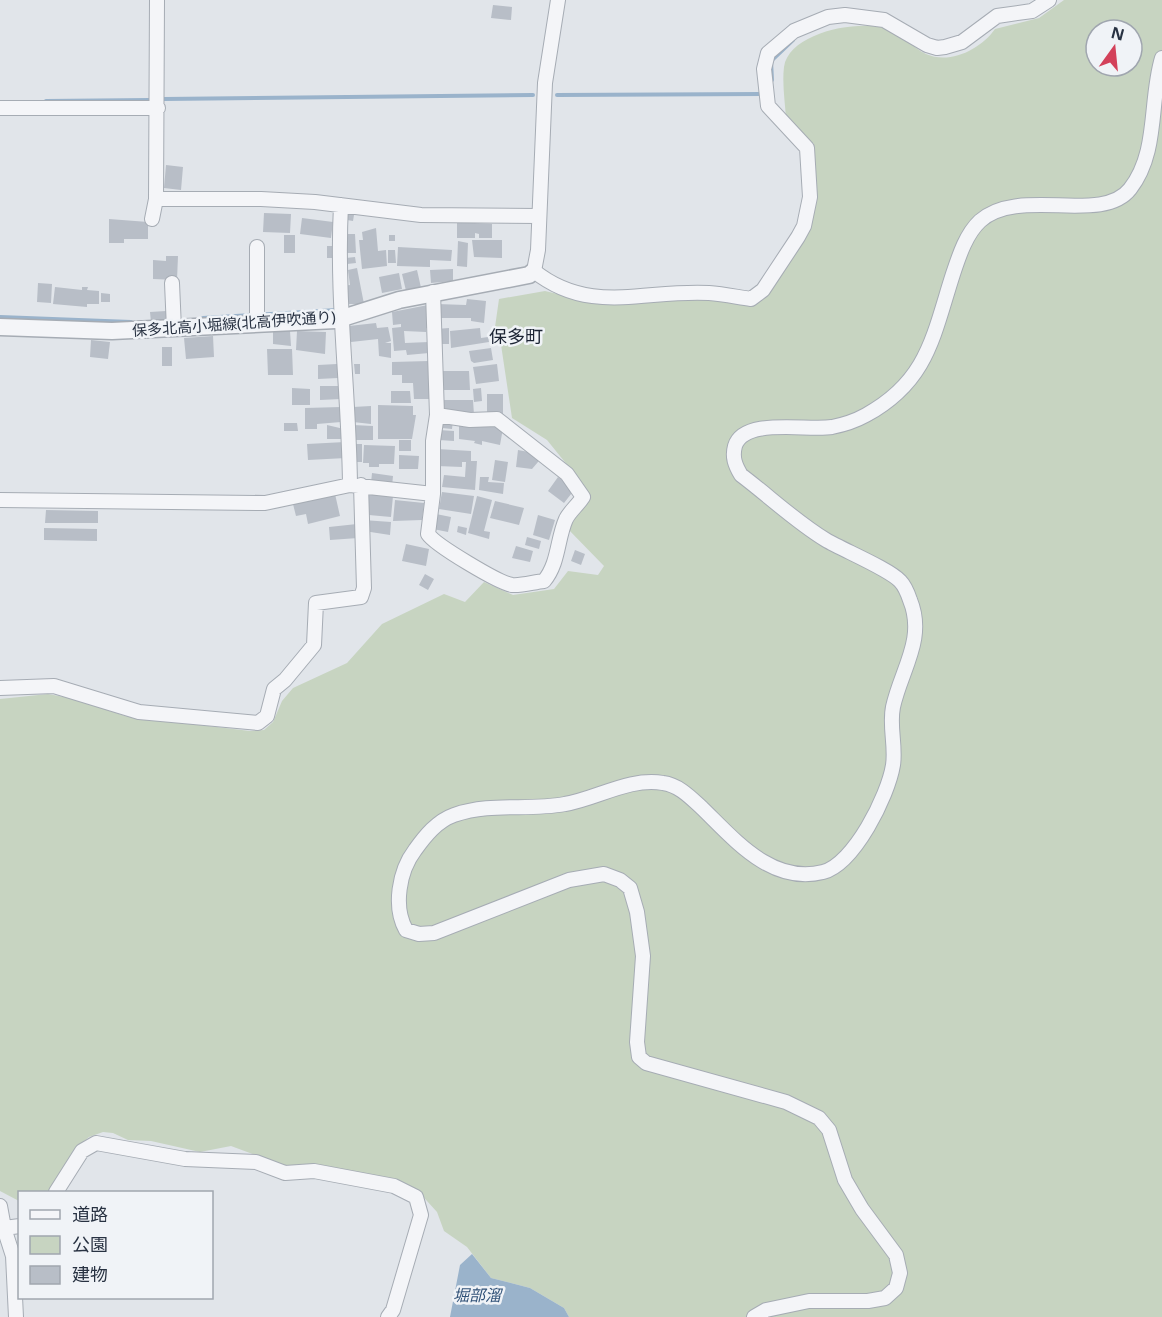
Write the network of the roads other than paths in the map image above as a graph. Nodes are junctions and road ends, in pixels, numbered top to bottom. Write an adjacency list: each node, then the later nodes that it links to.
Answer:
1 (157, 0): 6 (street)
2 (558, 0): 9 (street)
3 (1049, 0): 12 (street)
4 (1162, 58): 30 (street)
5 (0, 108): 6 (street)
6 (158, 108): 7 (street)
7 (156, 199): 8 (street); 10 (street)
8 (341, 205): 9 (street); 16 (street)
9 (538, 216): 12 (street)
10 (152, 219)
11 (257, 247): 15 (street)
12 (537, 273): 14 (street, 保多北高小堀線(北高伊吹通り))
13 (172, 284): 18 (street)
14 (433, 298): 16 (street, 保多北高小堀線(北高伊吹通り)); 19 (street)
15 (257, 317): 16 (street, 保多北高小堀線(北高伊吹通り)); 18 (street, 保多北高小堀線(北高伊吹通り))
16 (341, 318): 20 (street)
17 (0, 327): 18 (street, 保多北高小堀線(北高伊吹通り))
18 (174, 328)
19 (437, 415): 21 (street); 21 (street)
20 (356, 485): 21 (street); 22 (street); 23 (street)
21 (433, 494)
22 (0, 500)
23 (0, 688)
24 (57, 1191): 29 (street)
25 (0, 1206): 27 (street)
26 (18, 1226): 27 (street)
27 (4, 1228): 28 (street)
28 (16, 1317)
29 (388, 1317)
30 (754, 1317)

